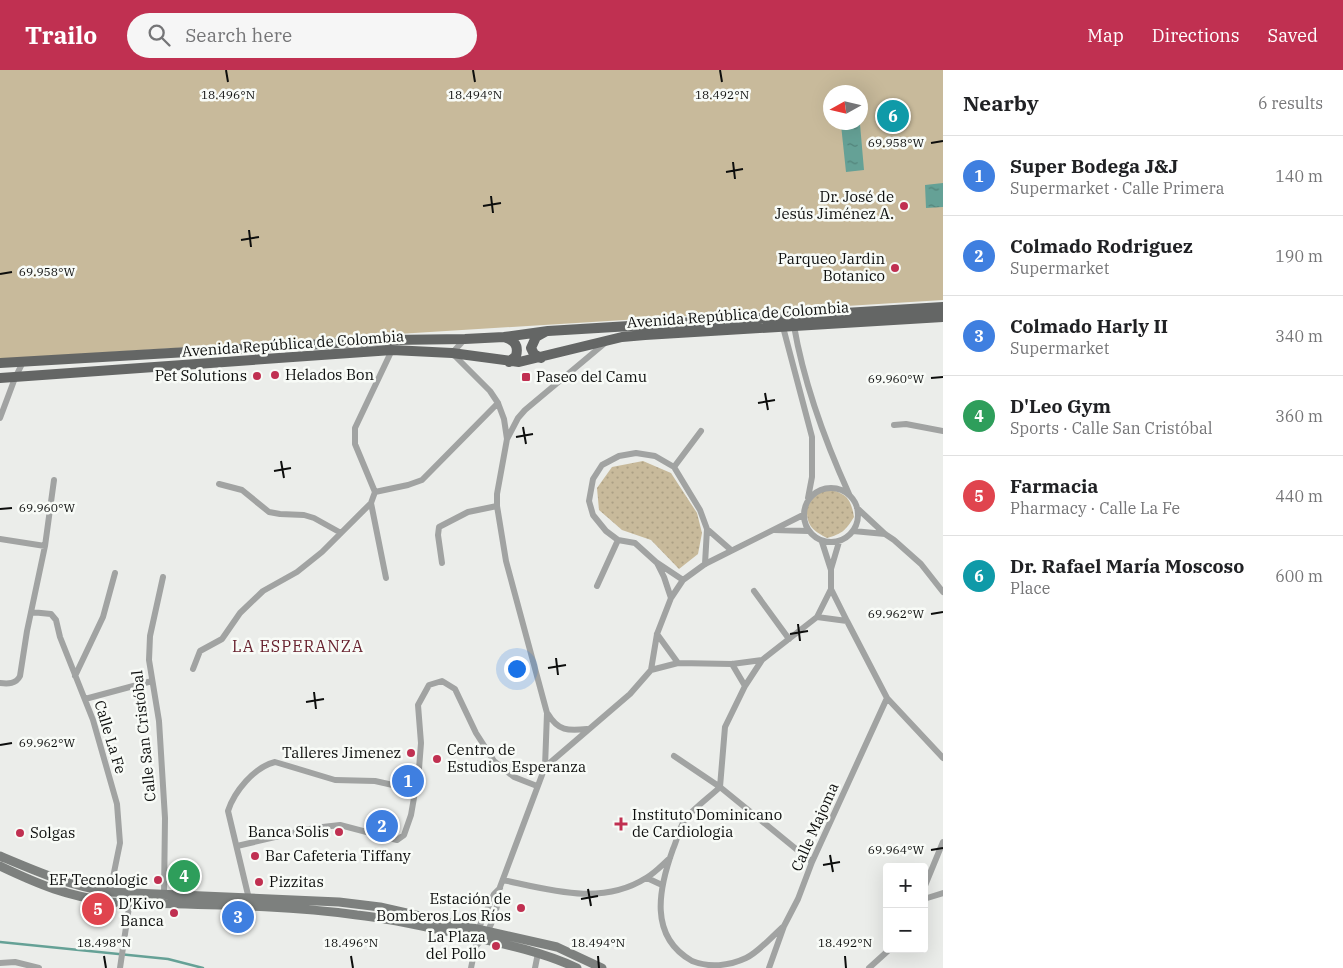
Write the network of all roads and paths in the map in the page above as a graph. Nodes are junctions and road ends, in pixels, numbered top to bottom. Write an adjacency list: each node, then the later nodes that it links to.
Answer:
1 (943, 307): 4 (main road, Avenida República de Colombia)
2 (943, 317): 3 (main road, Avenida República de Colombia)
3 (789, 327): 7 (main road, Avenida República de Colombia); 26 (street); 27 (street)
4 (548, 331): 5 (main road, Avenida República de Colombia); 10 (main road)
5 (504, 336): 6 (main road, Avenida República de Colombia); 12 (main road)
6 (466, 339): 9 (street); 11 (main road, Avenida República de Colombia)
7 (608, 341): 10 (main road, Avenida República de Colombia); 21 (street)
8 (392, 350): 9 (main road, Avenida República de Colombia); 15 (main road, Avenida República de Colombia); 25 (street)
9 (452, 353): 12 (main road, Avenida República de Colombia); 16 (street)
10 (541, 358): 12 (main road, Avenida República de Colombia)
11 (23, 362): 13 (main road, Avenida República de Colombia); 15 (street)
12 (509, 362)
13 (0, 363)
14 (0, 378): 15 (main road, Avenida República de Colombia)
15 (15, 378): 17 (street)
16 (498, 403): 21 (street); 25 (street)
17 (0, 418)
18 (894, 425): 20 (street)
19 (701, 431): 22 (street)
20 (943, 431)
21 (507, 439): 29 (street)
22 (674, 467): 32 (street); 39 (street)
23 (54, 480): 42 (street)
24 (219, 484): 36 (street)
25 (375, 492): 28 (street)
26 (849, 494): 27 (street); 30 (street)
27 (808, 498): 31 (street)
28 (371, 504): 36 (street); 50 (street)
29 (497, 506): 45 (street); 73 (street)
30 (857, 507): 35 (street); 37 (street)
31 (803, 515): 33 (street); 34 (street)
32 (707, 529): 43 (street); 46 (street)
33 (773, 530): 34 (street); 43 (street)
34 (808, 531): 40 (street)
35 (853, 531): 37 (street); 41 (street)
36 (342, 533): 65 (street)
37 (885, 534): 55 (street)
38 (0, 539): 42 (street)
39 (618, 540): 44 (street); 52 (street)
40 (822, 542): 41 (street); 47 (street)
41 (839, 542): 47 (street)
42 (45, 546): 57 (street)
43 (731, 550): 46 (street)
44 (656, 562): 51 (street); 56 (street)
45 (442, 563)
46 (706, 564): 51 (street)
47 (831, 570): 53 (street)
48 (115, 573): 67 (street)
49 (163, 576): 68 (street, Calle San Cristóbal)
50 (386, 578)
51 (683, 580): 56 (street)
52 (597, 586)
53 (831, 589): 58 (street); 59 (street)
54 (754, 591): 61 (street)
55 (943, 592)
56 (671, 598): 60 (street)
57 (31, 612): 67 (street, Calle La Fe); 69 (street)
58 (817, 617): 59 (street); 61 (street)
59 (847, 621): 71 (street)
60 (657, 634): 63 (street); 66 (street)
61 (789, 639): 62 (street)
62 (762, 660): 64 (street); 70 (street)
63 (678, 664): 64 (street); 66 (street)
64 (732, 664): 70 (street)
65 (194, 669)
66 (651, 670): 74 (street)
67 (75, 676): 72 (street, Calle La Fe)
68 (152, 681): 72 (street); 93 (street, Calle San Cristóbal)
69 (0, 683)
70 (745, 686): 79 (street)
71 (887, 698): 75 (street); 85 (street, Calle Majoma)
72 (85, 699): 91 (street, Calle La Fe)
73 (547, 713): 74 (street); 77 (street)
74 (588, 730): 77 (street)
75 (942, 755)
76 (674, 756): 79 (street)
77 (545, 767): 78 (street)
78 (537, 786): 80 (street); 89 (street)
79 (720, 787): 84 (street); 85 (street)
80 (415, 790): 82 (street); 82 (street)
81 (943, 842): 88 (street)
82 (237, 846): 95 (street)
83 (0, 856): 91 (main road)
84 (670, 858): 87 (street); 90 (street)
85 (812, 862): 97 (street, Calle Majoma)
86 (0, 866): 94 (main road)
87 (647, 878): 89 (street); 90 (street)
88 (928, 878)
89 (502, 883): 98 (street); 98 (street)
90 (662, 885): 97 (street)
91 (110, 892): 94 (main road)
92 (943, 894): 96 (street)
93 (164, 895): 94 (main road); 95 (main road)
94 (130, 898): 98 (main road); 102 (street)
95 (249, 898): 98 (main road)
96 (928, 898)
97 (784, 926): 108 (street, Calle Majoma)
98 (480, 937): 99 (main road); 104 (street); 107 (main road)
99 (538, 953): 105 (street); 106 (main road)
100 (886, 953): 109 (street)
101 (0, 963): 103 (street)
102 (120, 964)
103 (39, 968)
104 (470, 968)
105 (535, 968)
106 (577, 968)
107 (602, 968)
108 (770, 968)
109 (869, 968)

